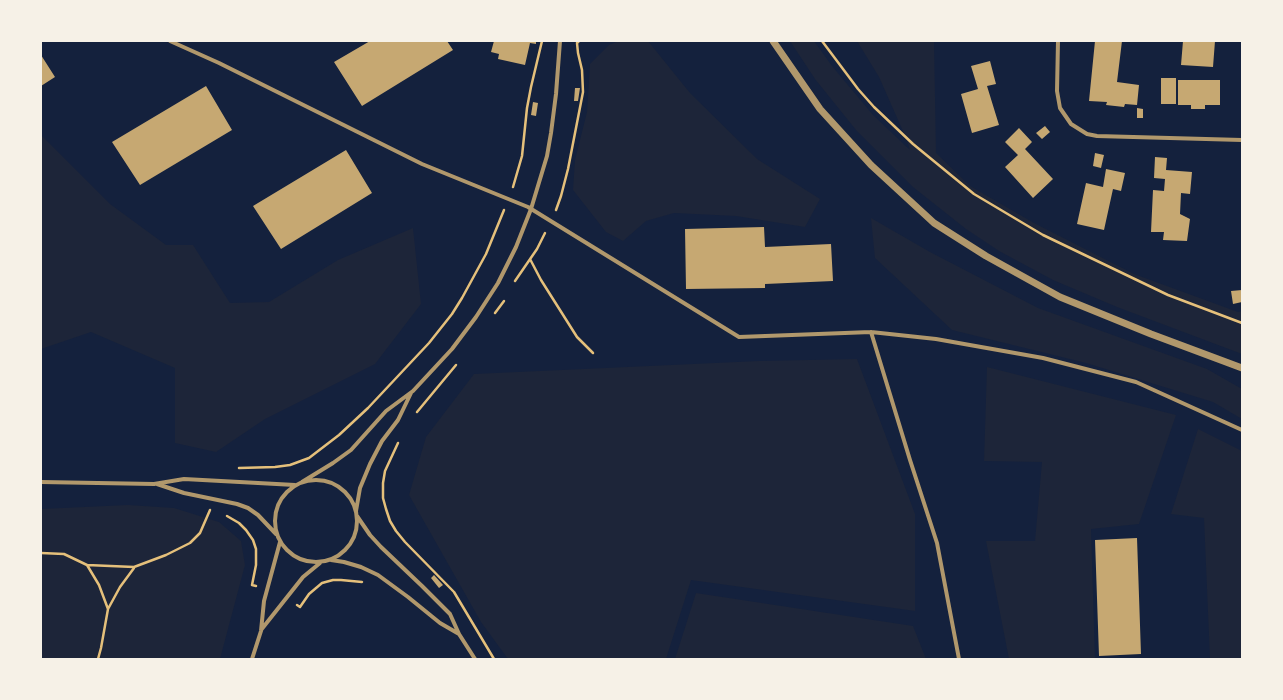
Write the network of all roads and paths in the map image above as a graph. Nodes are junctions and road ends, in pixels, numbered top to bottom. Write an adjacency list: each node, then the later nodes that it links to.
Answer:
1 (170, 41): 9 (street)
2 (542, 41): 9 (path)
3 (560, 41): 10 (street)
4 (773, 41): 20 (street)
5 (822, 41): 16 (path)
6 (1058, 41): 8 (street)
7 (578, 42): 11 (path)
8 (1242, 140)
9 (508, 199): 10 (street); 25 (path)
10 (531, 209): 11 (street); 21 (street)
11 (550, 221): 12 (path); 17 (street)
12 (530, 259): 13 (path); 18 (path)
13 (513, 283)
14 (507, 295): 15 (path)
15 (492, 318)
16 (1242, 324)
17 (871, 332): 23 (street); 53 (street)
18 (593, 353)
19 (458, 363): 22 (path)
20 (1242, 368)
21 (413, 391): 27 (street); 33 (street)
22 (415, 414)
23 (1242, 430)
24 (398, 442): 52 (path)
25 (232, 468)
26 (41, 482): 28 (street)
27 (302, 482): 29 (street); 33 (street)
28 (154, 484): 29 (street); 36 (street)
29 (295, 485): 36 (street)
30 (206, 507): 31 (path)
31 (210, 509): 32 (path); 42 (path)
32 (216, 511)
33 (356, 511): 35 (street)
34 (222, 514): 44 (path)
35 (357, 516): 39 (street); 48 (street)
36 (276, 534): 37 (street)
37 (280, 542): 40 (street); 47 (street)
38 (41, 553): 41 (path)
39 (331, 560): 40 (street); 48 (street)
40 (320, 563): 47 (street)
41 (87, 565): 42 (path); 46 (path)
42 (134, 567): 46 (path)
43 (366, 583): 45 (path)
44 (252, 585)
45 (300, 607)
46 (108, 609): 49 (path)
47 (261, 631): 50 (street)
48 (459, 634): 51 (street)
49 (98, 659)
50 (252, 659)
51 (475, 659)
52 (494, 659)
53 (959, 659)

